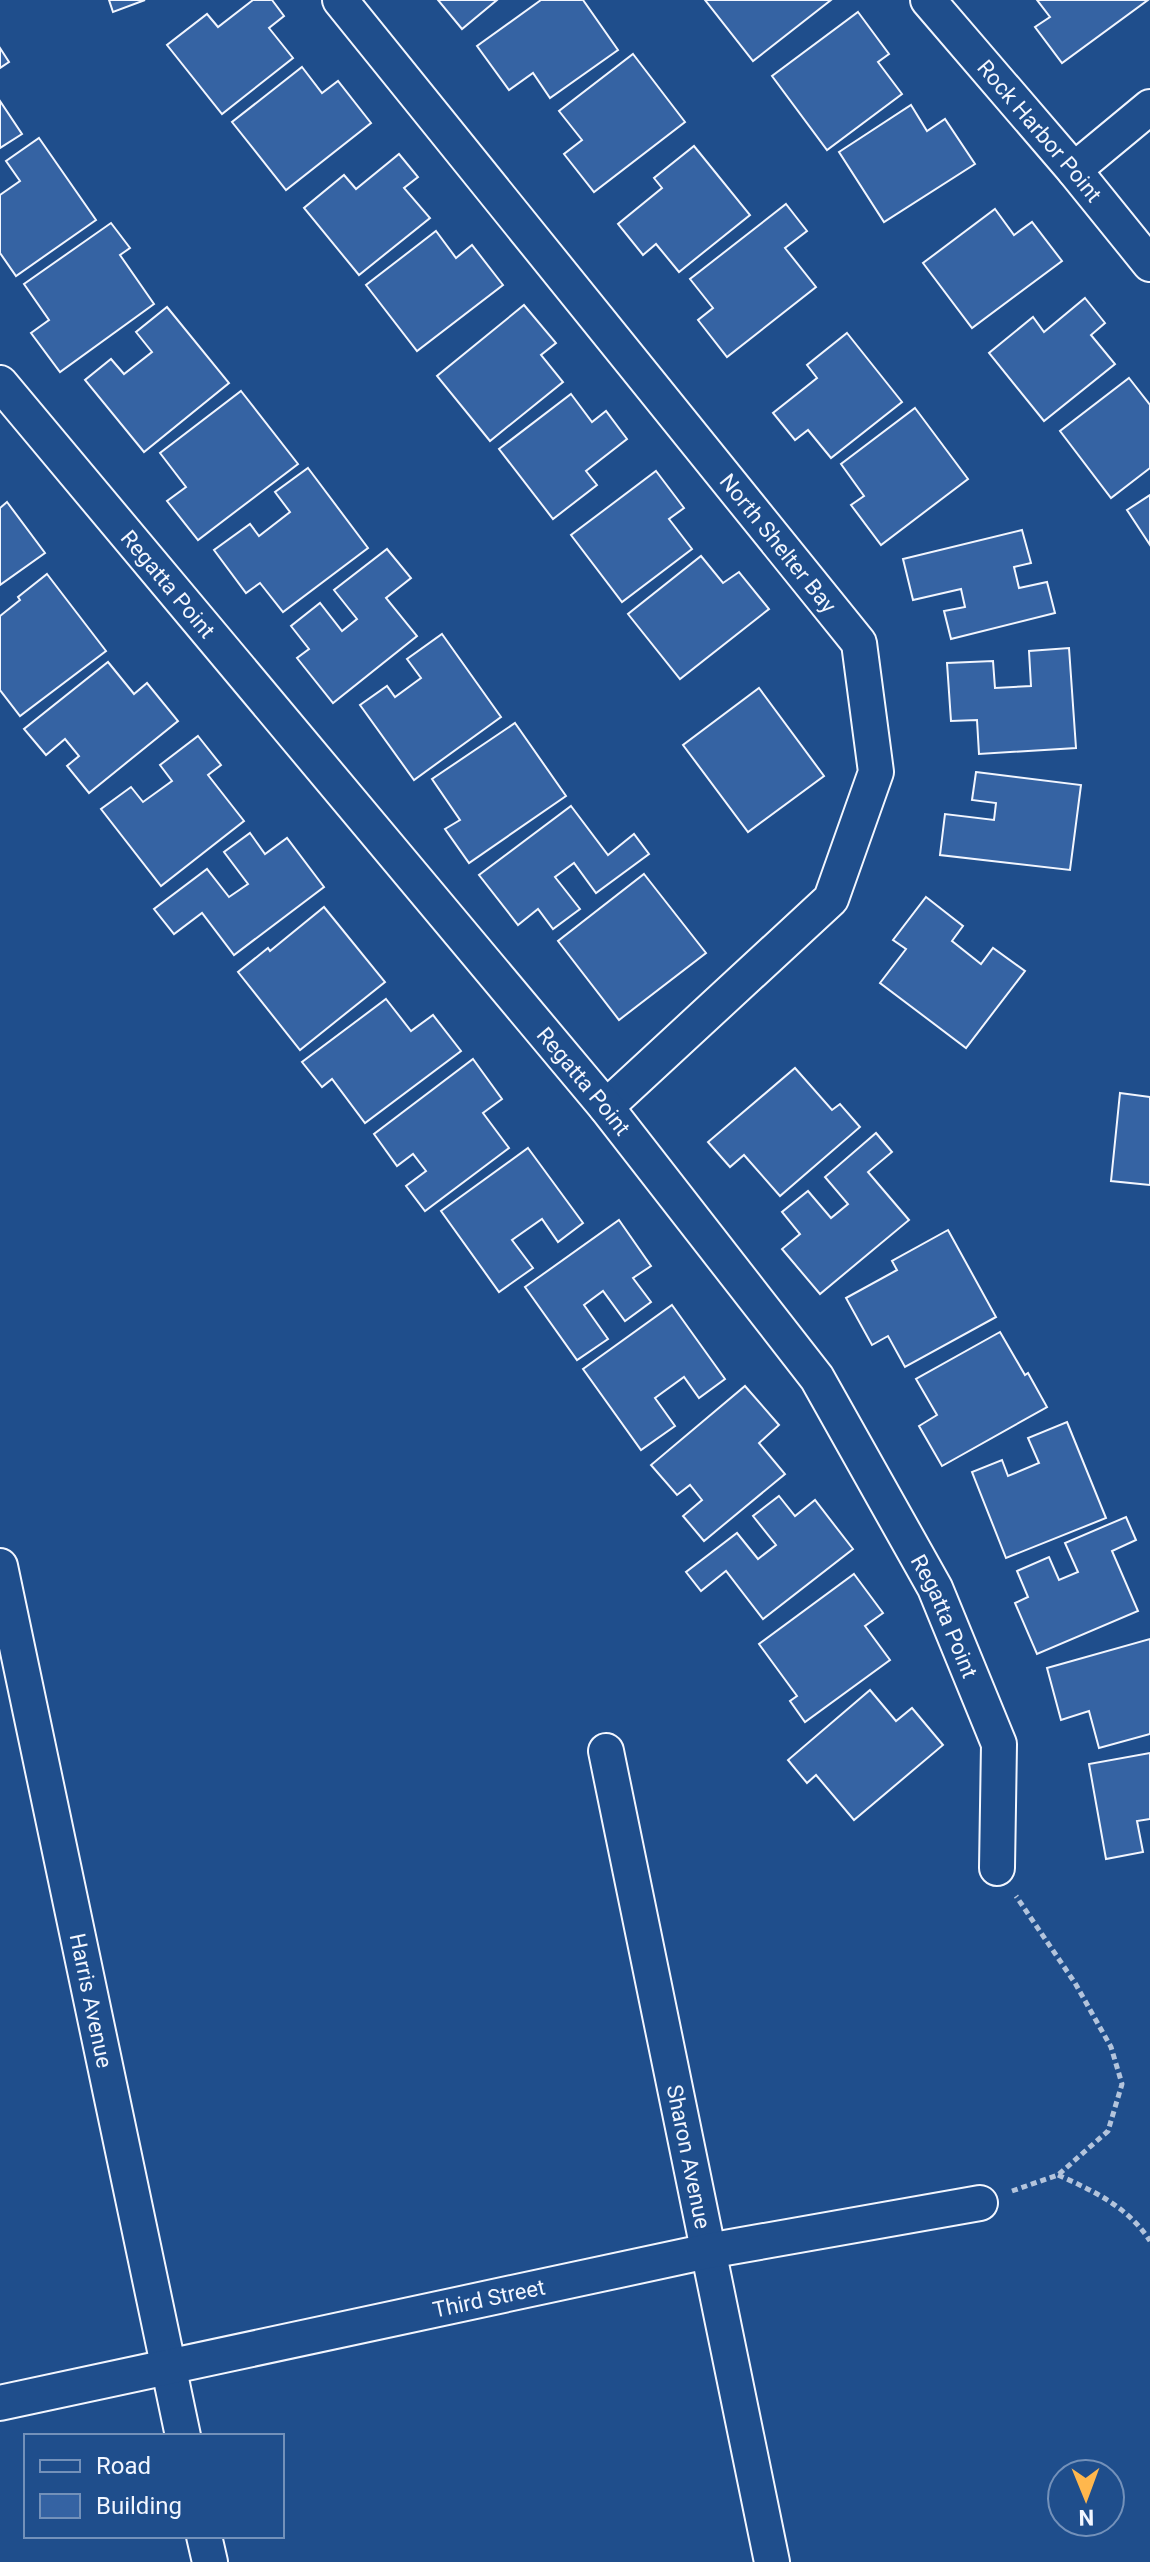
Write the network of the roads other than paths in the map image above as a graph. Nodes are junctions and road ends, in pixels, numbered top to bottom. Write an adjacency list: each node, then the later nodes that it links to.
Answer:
1 (340, 0): 7 (street, North Shelter Bay)
2 (928, 0): 4 (street, Rock Harbor Point)
3 (1150, 107): 4 (street)
4 (1074, 170): 5 (street, Rock Harbor Point)
5 (1150, 264)
6 (0, 383): 7 (street, Regatta Point)
7 (606, 1107): 10 (street, Regatta Point)
8 (0, 1566): 13 (street, Harris Avenue)
9 (606, 1751): 12 (street, Sharon Avenue)
10 (997, 1868)
11 (980, 2203): 12 (street, Third Street)
12 (708, 2251): 13 (street, Third Street); 18 (street, Sharon Avenue)
13 (169, 2368): 14 (street, Third Street); 15 (street, Harris Avenue)
14 (0, 2403)
15 (183, 2434)
16 (204, 2538): 17 (street)
17 (210, 2562)
18 (772, 2562)

